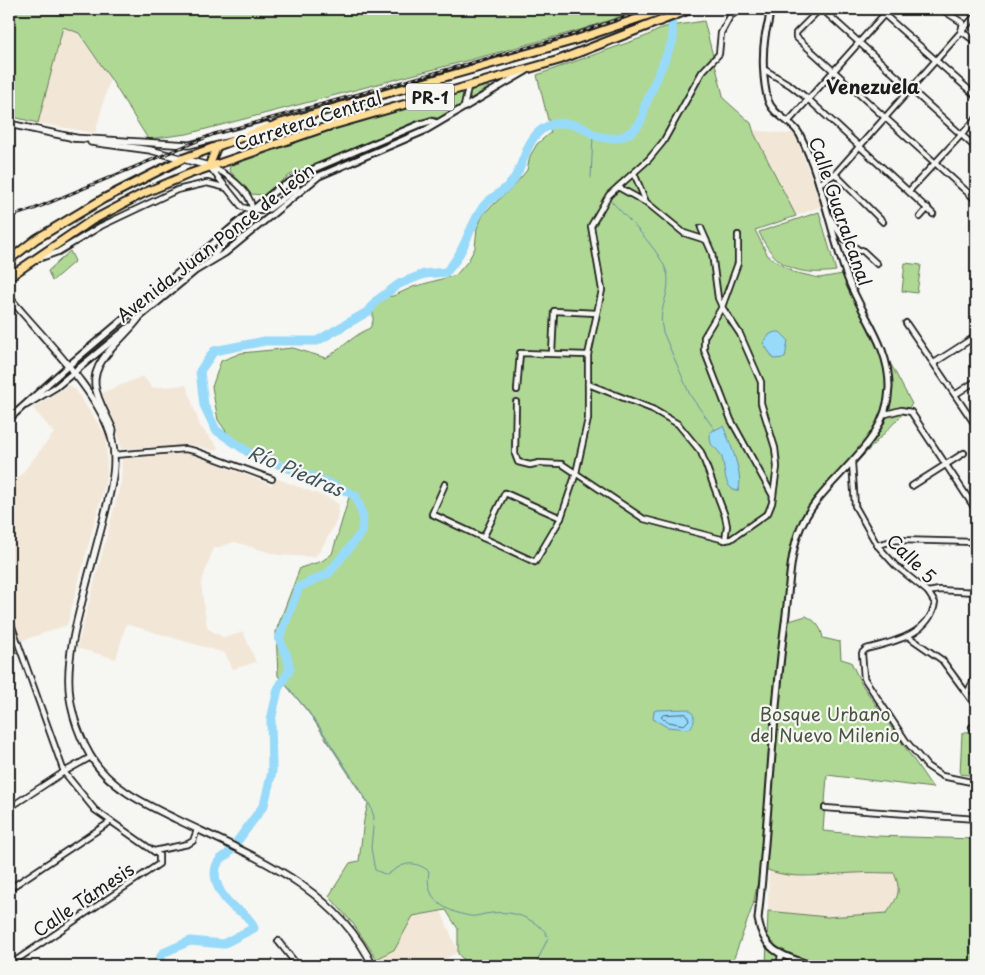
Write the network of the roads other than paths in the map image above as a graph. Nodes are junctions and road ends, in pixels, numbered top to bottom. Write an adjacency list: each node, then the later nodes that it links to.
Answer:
1 (666, 9): 26 (highway, Carretera Central / PR-1)
2 (691, 9): 15 (highway, Carretera Central / PR-1)
3 (736, 9): 37 (street)
4 (767, 9): 16 (street, Calle Guaralcanal)
5 (821, 9): 12 (street); 17 (street)
6 (878, 9): 9 (street)
7 (889, 9): 9 (street)
8 (940, 9): 11 (street)
9 (885, 13): 12 (street); 14 (street)
10 (976, 15): 11 (street)
11 (961, 31): 13 (street); 14 (street)
12 (859, 42): 17 (street); 19 (street)
13 (976, 42)
14 (937, 60): 19 (street); 20 (street)
15 (529, 69): 18 (highway, Carretera Central / PR-1); 22 (street, Avenida Juan Ponce de León)
16 (765, 70): 21 (street); 25 (street, Calle Guaralcanal)
17 (832, 70): 21 (street); 23 (street)
18 (468, 87): 22 (street); 36 (highway, Carretera Central / PR-1)
19 (911, 89): 23 (street); 29 (street)
20 (976, 96)
21 (808, 99): 25 (street); 32 (street)
22 (464, 107): 28 (street, Avenida Juan Ponce de León)
23 (886, 117): 32 (street); 35 (street)
24 (976, 120): 29 (street)
25 (788, 122): 40 (street, Calle Guaralcanal)
26 (281, 123): 30 (main road); 31 (highway, Carretera Central / PR-1)
27 (9, 124): 30 (main road)
28 (437, 124): 39 (street, Avenida Juan Ponce de León); 47 (street, Avenida Juan Ponce de León)
29 (962, 136): 33 (street); 35 (street)
30 (72, 138): 34 (main road)
31 (217, 146): 34 (highway, Carretera Central / PR-1); 36 (highway)
32 (860, 146): 38 (street); 43 (street)
33 (976, 148)
34 (182, 159): 36 (main road); 55 (highway, Carretera Central / PR-1)
35 (936, 164): 43 (street); 44 (street)
36 (209, 166): 42 (street); 47 (street); 56 (highway, Carretera Central / PR-1)
37 (634, 173): 41 (street); 45 (street)
38 (835, 174): 40 (street); 51 (street)
39 (307, 184): 47 (street); 57 (street, Avenida Juan Ponce de León)
40 (819, 184): 49 (street, Calle Guaralcanal)
41 (618, 187): 45 (street); 62 (street)
42 (228, 188): 47 (street); 56 (street)
43 (909, 191): 46 (street)
44 (976, 200)
45 (646, 202): 54 (street)
46 (928, 208): 48 (street); 50 (street)
47 (252, 210): 57 (street); 68 (street, Avenida Juan Ponce de León)
48 (933, 214)
49 (829, 217): 58 (street); 78 (street, Calle Guaralcanal)
50 (920, 217)
51 (883, 222)
52 (701, 228): 54 (street)
53 (738, 235): 61 (street)
54 (706, 240): 61 (street)
55 (9, 260)
56 (32, 261): 59 (highway, Carretera Central / PR-1)
57 (208, 264): 63 (street, Avenida Juan Ponce de León)
58 (877, 264)
59 (9, 277)
60 (9, 297): 70 (main road)
61 (722, 307): 90 (street); 90 (street)
62 (597, 313): 66 (street); 67 (street)
63 (139, 318): 71 (street, Avenida Juan Ponce de León); 81 (main road)
64 (906, 322): 69 (street)
65 (976, 336): 69 (street)
66 (552, 353): 67 (street); 74 (street)
67 (588, 355): 73 (street)
68 (79, 358): 70 (street, Avenida Juan Ponce de León); 71 (street, Avenida Juan Ponce de León)
69 (934, 363): 75 (street)
70 (68, 366): 71 (main road); 77 (street, Avenida Juan Ponce de León)
71 (73, 372): 77 (street, Avenida Juan Ponce de León); 81 (main road)
72 (976, 381): 75 (street)
73 (588, 384): 86 (street); 94 (street)
74 (517, 390)
75 (956, 394): 80 (street)
76 (516, 402): 86 (street)
77 (26, 405): 79 (street, Avenida Juan Ponce de León)
78 (886, 414): 84 (street, Calle Guaralcanal); 85 (street)
79 (9, 420)
80 (976, 426)
81 (112, 438): 83 (main road)
82 (964, 453): 85 (street)
83 (114, 455): 87 (street); 104 (main road)
84 (852, 461): 96 (street, Calle 5); 115 (street, Calle Guaralcanal)
85 (946, 464): 89 (street); 91 (street)
86 (576, 472): 92 (street); 94 (street)
87 (272, 479)
88 (446, 484): 93 (street)
89 (912, 486)
90 (773, 496): 94 (street)
91 (976, 510)
92 (561, 518): 93 (street); 93 (street)
93 (483, 538)
94 (725, 540)
95 (976, 542): 96 (street)
96 (877, 545): 97 (street, Calle 5)
97 (928, 592): 98 (street); 100 (street, Calle 5)
98 (976, 592)
99 (9, 618): 105 (street)
100 (909, 637): 102 (street); 106 (street)
101 (976, 676): 102 (street)
102 (967, 693): 103 (street)
103 (976, 706)
104 (91, 757): 105 (street); 111 (main road)
105 (64, 772): 107 (street); 110 (street)
106 (976, 783)
107 (9, 808)
108 (825, 808): 109 (street)
109 (976, 819)
110 (110, 822): 112 (street); 113 (street)
111 (198, 830): 112 (street); 118 (main road)
112 (154, 851): 116 (street, Calle Támesis)
113 (9, 889)
114 (278, 941): 117 (street)
115 (781, 955): 119 (street); 120 (street, Calle Guaralcanal)
116 (9, 965)
117 (298, 966)
118 (373, 966)
119 (779, 966)
120 (814, 966)

